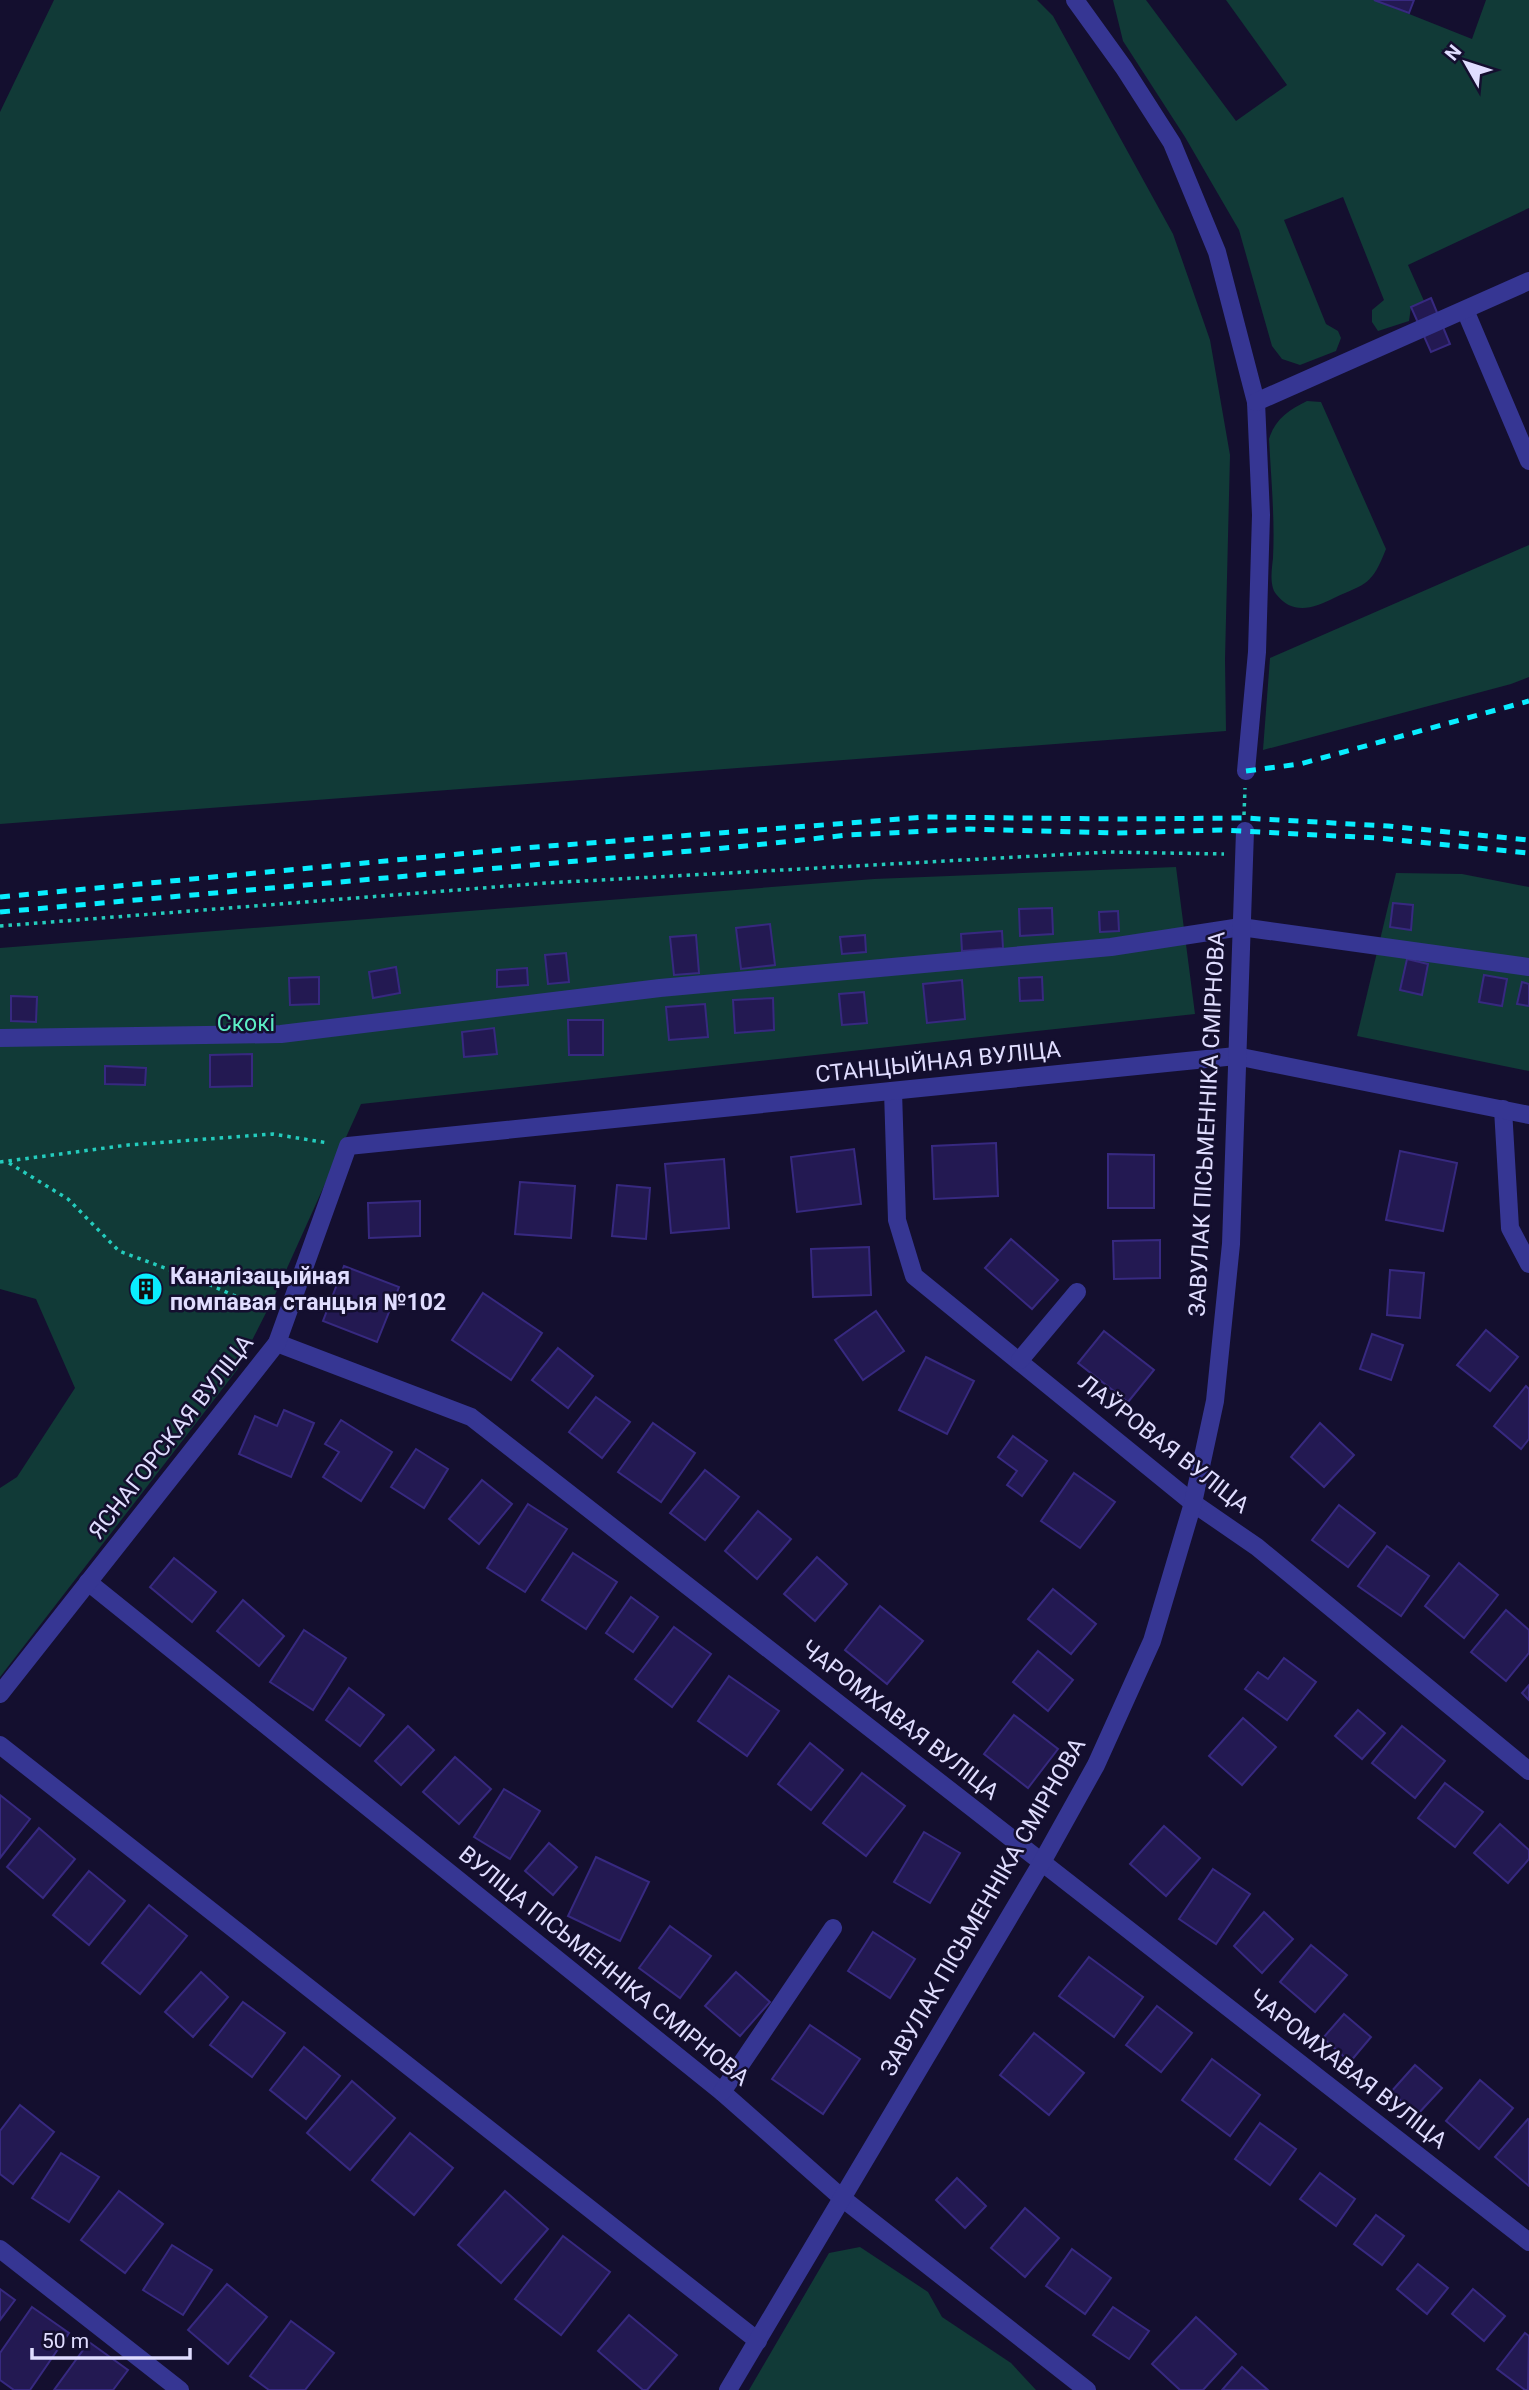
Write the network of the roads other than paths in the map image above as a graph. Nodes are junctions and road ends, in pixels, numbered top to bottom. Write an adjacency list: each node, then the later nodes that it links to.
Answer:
1 (1075, 0): 4 (street)
2 (1529, 281): 3 (street)
3 (1465, 310): 4 (street); 5 (street)
4 (1256, 402): 6 (street)
5 (1529, 461)
6 (1246, 771)
7 (1245, 831): 8 (street, ЗАВУЛАК ПІСЬМЕННІКА СМІРНОВА)
8 (1241, 927): 9 (street); 10 (street); 11 (street, ЗАВУЛАК ПІСЬМЕННІКА СМІРНОВА)
9 (1529, 967)
10 (0, 1038)
11 (1237, 1056): 12 (street, СТАНЦЫЙНАЯ ВУЛІЦА); 13 (street, СТАНЦЫЙНАЯ ВУЛІЦА); 20 (street, ЗАВУЛАК ПІСЬМЕННІКА СМІРНОВА)
12 (893, 1091): 15 (street, СТАНЦЫЙНАЯ ВУЛІЦА); 19 (street, ЛАЎРОВАЯ ВУЛІЦА)
13 (1503, 1109): 14 (street, СТАНЦЫЙНАЯ ВУЛІЦА); 16 (street)
14 (1529, 1115)
15 (348, 1146): 18 (street, ЯСНАГОРСКАЯ ВУЛІЦА)
16 (1529, 1264)
17 (1077, 1292): 19 (street)
18 (277, 1343): 21 (street, ЯСНАГОРСКАЯ ВУЛІЦА); 25 (street, ЧАРОМХАВАЯ ВУЛІЦА)
19 (1020, 1360): 20 (street, ЛАЎРОВАЯ ВУЛІЦА)
20 (1193, 1503): 24 (street, ЛАЎРОВАЯ ВУЛІЦА); 25 (street, ЗАВУЛАК ПІСЬМЕННІКА СМІРНОВА)
21 (88, 1582): 22 (street, ЯСНАГОРСКАЯ ВУЛІЦА); 27 (street, ВУЛІЦА ПІСЬМЕННІКА СМІРНОВА)
22 (0, 1693)
23 (0, 1745): 31 (street)
24 (1529, 1771)
25 (1042, 1862): 28 (street, ЗАВУЛАК ПІСЬМЕННІКА СМІРНОВА); 29 (street, ЧАРОМХАВАЯ ВУЛІЦА)
26 (833, 1927): 27 (street)
27 (722, 2092): 28 (street, ВУЛІЦА ПІСЬМЕННІКА СМІРНОВА)
28 (842, 2198): 31 (street, ЗАВУЛАК ПІСЬМЕННІКА СМІРНОВА); 34 (street, ВУЛІЦА ПІСЬМЕННІКА СМІРНОВА)
29 (1529, 2242)
30 (0, 2249): 32 (street)
31 (758, 2341): 33 (street, ЗАВУЛАК ПІСЬМЕННІКА СМІРНОВА)
32 (180, 2390)
33 (728, 2390)
34 (1087, 2390)

